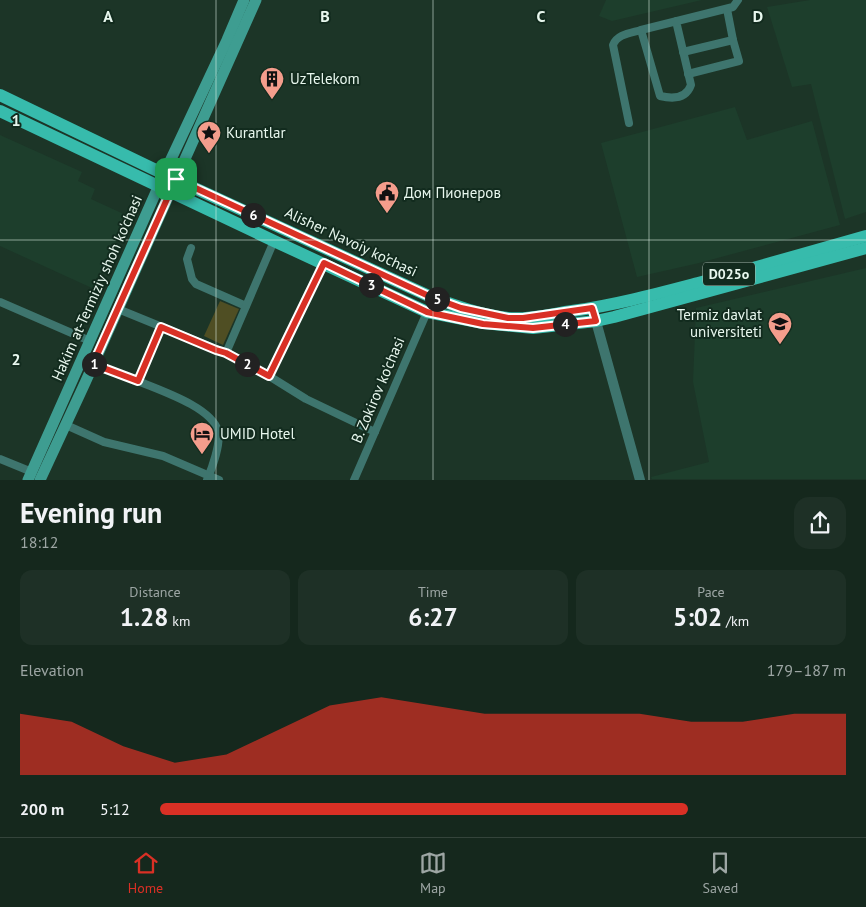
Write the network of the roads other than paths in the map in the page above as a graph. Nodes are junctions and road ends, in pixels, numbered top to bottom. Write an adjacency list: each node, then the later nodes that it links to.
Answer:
1 (244, 0): 13 (main road, Hakim at-Termiziy shoh ko'chasi)
2 (256, 0): 13 (main road, Hakim at-Termiziy shoh ko'chasi)
3 (738, 0): 4 (street)
4 (727, 8): 5 (street); 7 (street)
5 (676, 21): 6 (street); 8 (street)
6 (641, 30): 9 (street); 12 (street)
7 (733, 40): 8 (street); 9 (street)
8 (683, 52): 9 (street)
9 (688, 74)
10 (0, 95): 13 (main road, Alisher Navoiy ko’chasi / D025o)
11 (0, 111): 14 (main road, Alisher Navoiy ko’chasi)
12 (629, 123)
13 (170, 177): 14 (main road, Hakim at-Termiziy shoh ko'chasi); 24 (main road, Alisher Navoiy ko’chasi / D025o)
14 (165, 189): 16 (main road, Alisher Navoiy ko’chasi); 22 (main road, Hakim at-Termiziy shoh ko'chasi); 26 (main road, Hakim at-Termiziy shoh ko'chasi)
15 (866, 236): 24 (main road, D025o)
16 (274, 241): 19 (main road, Alisher Navoiy ko’chasi); 21 (street)
17 (191, 248): 21 (street)
18 (866, 248): 24 (main road, D025o)
19 (324, 263): 23 (main road, Alisher Navoiy ko’chasi); 29 (street)
20 (0, 302): 26 (street)
21 (246, 306): 27 (street)
22 (118, 309): 25 (street); 28 (main road, Hakim at-Termiziy shoh ko'chasi)
23 (427, 312): 24 (main road, Alisher Navoiy ko’chasi); 32 (street, B. Zokirov ko'chasi)
24 (594, 315): 38 (street)
25 (161, 327): 27 (street); 30 (street)
26 (90, 341): 34 (main road, Hakim at-Termiziy shoh ko'chasi)
27 (226, 353): 29 (street)
28 (93, 364): 30 (street); 31 (main road, Hakim at-Termiziy shoh ko'chasi)
29 (269, 376): 32 (street)
30 (138, 381): 35 (street)
31 (66, 425): 34 (main road, Hakim at-Termiziy shoh ko'chasi); 35 (street)
32 (375, 432): 37 (street, B. Zokirov ko'chasi)
33 (0, 459): 34 (street)
34 (33, 477)
35 (208, 477): 36 (street)
36 (220, 480)
37 (354, 480)
38 (640, 480)

